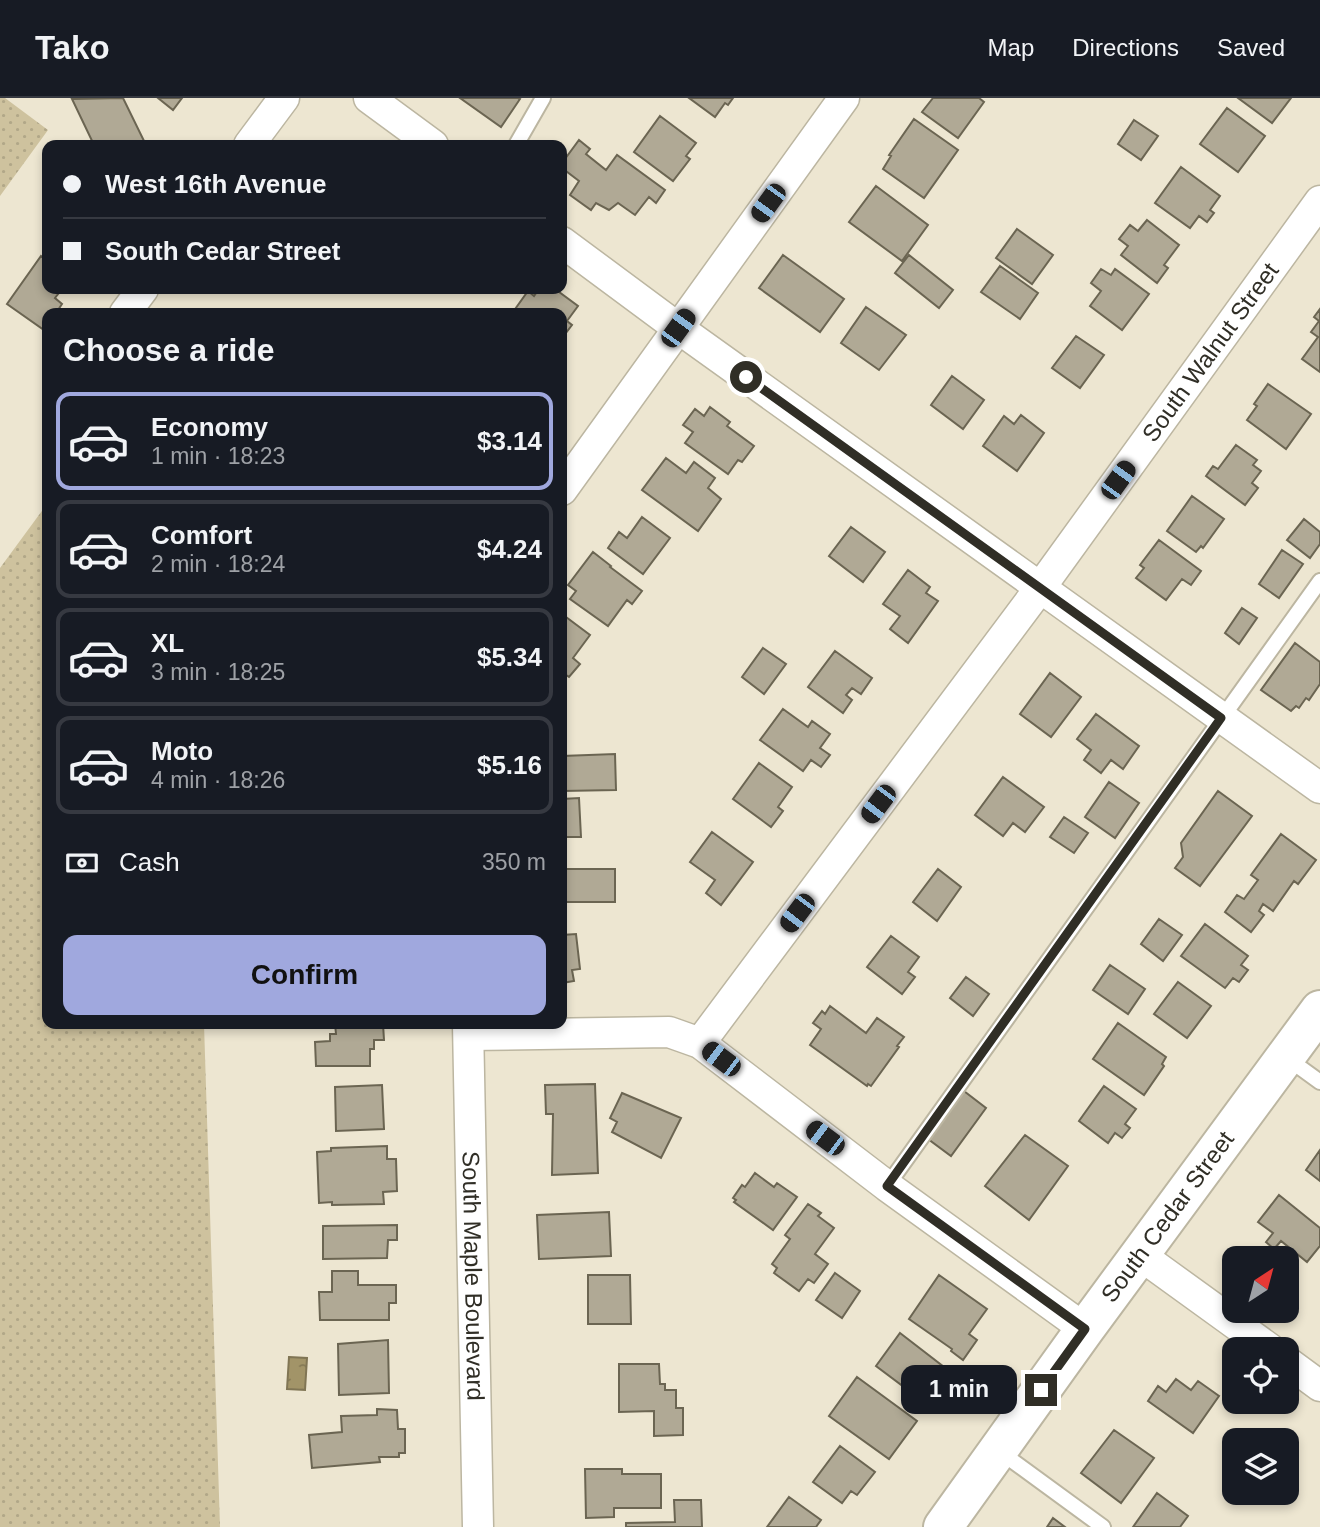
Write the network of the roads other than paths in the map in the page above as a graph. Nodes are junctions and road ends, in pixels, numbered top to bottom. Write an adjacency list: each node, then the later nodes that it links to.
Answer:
1 (284, 98): 5 (street)
2 (369, 98): 6 (street)
3 (543, 98): 7 (lane)
4 (844, 98): 10 (street)
5 (253, 140)
6 (426, 140)
7 (519, 140)
8 (1320, 201): 13 (street, South Walnut Street)
9 (567, 246): 10 (street)
10 (678, 328): 11 (street); 13 (street)
11 (567, 483)
12 (1320, 581): 14 (lane)
13 (1040, 587): 14 (street); 18 (street, South Walnut Street)
14 (1221, 718): 15 (street); 21 (lane)
15 (1320, 788)
16 (1320, 1010): 19 (main road, South Cedar Street)
17 (469, 1030): 18 (street); 28 (street, South Maple Boulevard)
18 (700, 1043): 21 (street)
19 (1286, 1057): 20 (lane); 22 (main road, South Cedar Street)
20 (1320, 1082)
21 (887, 1186): 23 (street)
22 (1140, 1255): 23 (main road, South Cedar Street); 24 (street)
23 (1085, 1329): 27 (main road, South Cedar Street)
24 (1253, 1337)
25 (1299, 1371): 26 (street)
26 (1320, 1386)
27 (998, 1451): 29 (main road, South Cedar Street); 30 (lane)
28 (478, 1527)
29 (943, 1527)
30 (1103, 1527)

